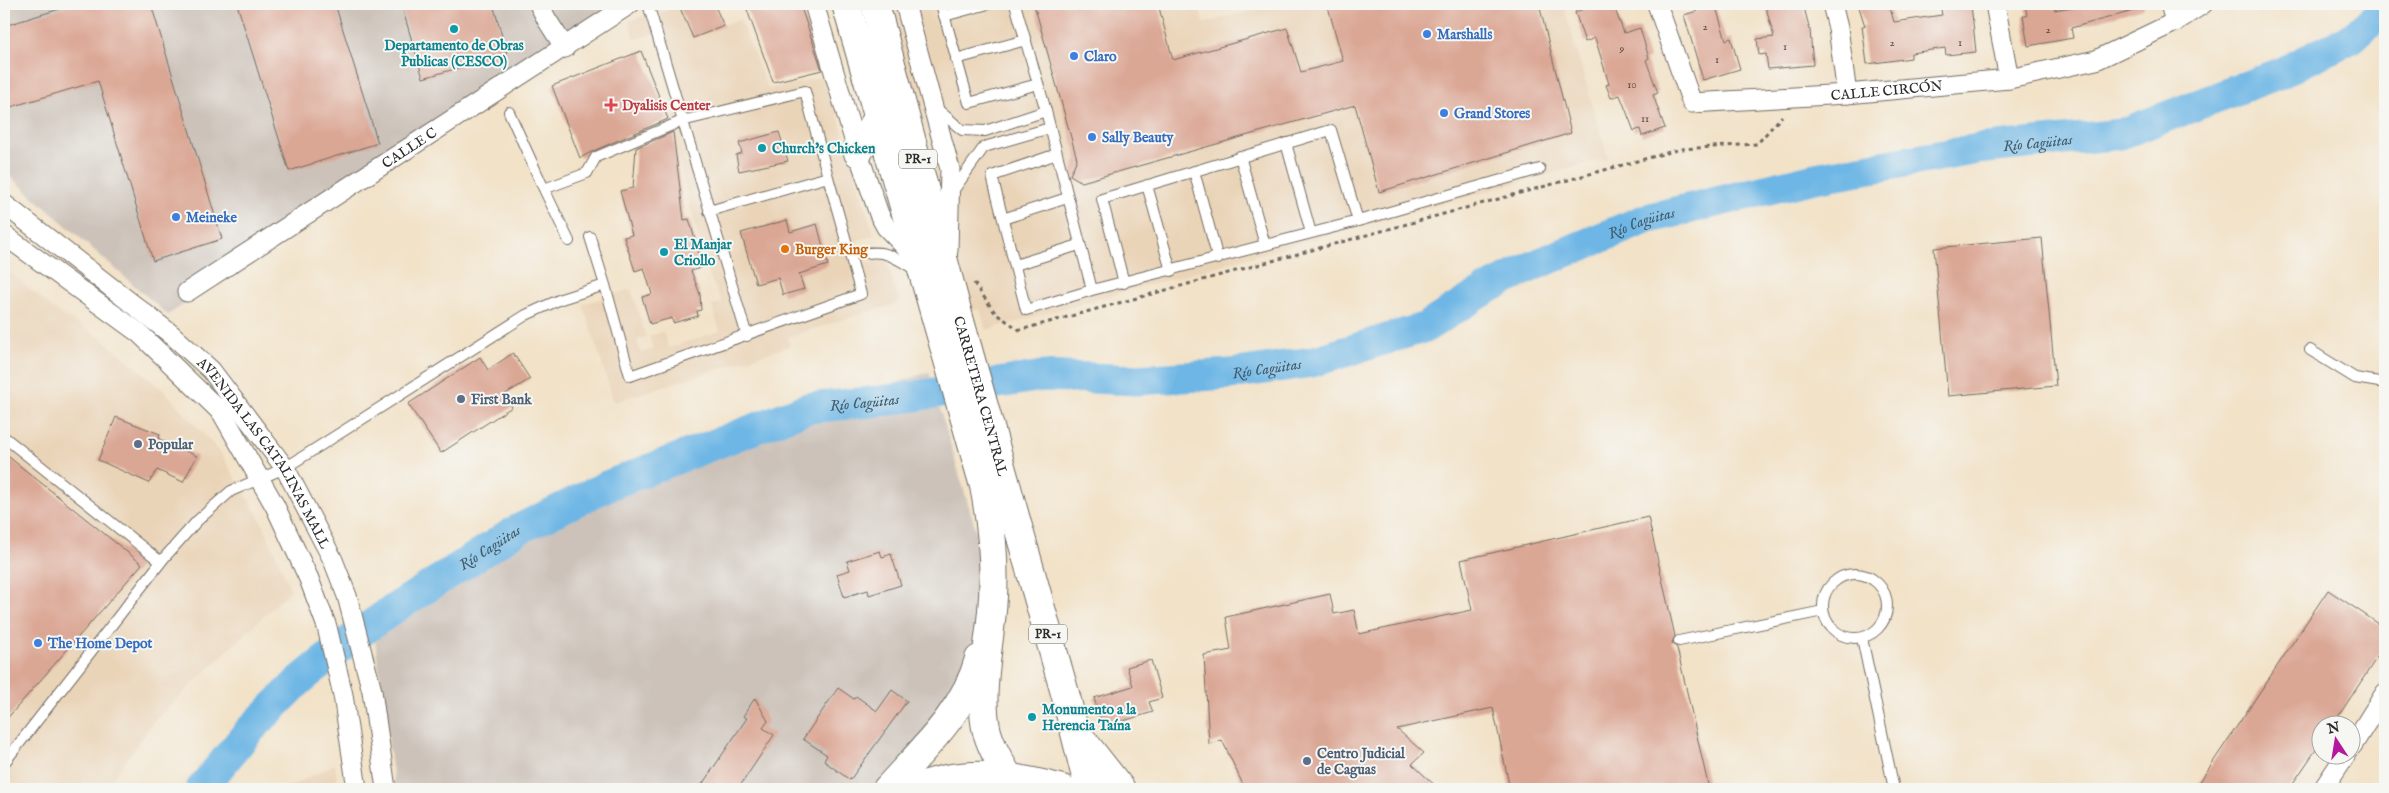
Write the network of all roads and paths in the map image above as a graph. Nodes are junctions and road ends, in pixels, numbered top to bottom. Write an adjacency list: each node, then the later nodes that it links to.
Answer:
1 (539, 4): 18 (street)
2 (630, 4): 18 (street, CALLE C)
3 (648, 4): 27 (lane)
4 (814, 4): 30 (street)
5 (846, 4): 26 (main road, CARRETERA CENTRAL / PR-1)
6 (875, 4): 55 (main road, CARRETERA CENTRAL / PR-1)
7 (905, 4): 23 (street)
8 (940, 4): 16 (lane)
9 (988, 4): 16 (lane)
10 (1015, 4): 17 (lane)
11 (1657, 4): 22 (street, CALLE CIRCÓN)
12 (1832, 4): 22 (street)
13 (1995, 4): 20 (street)
14 (2203, 4): 15 (street, CALLE CIRCÓN)
15 (2172, 13): 20 (street, CALLE CIRCÓN)
16 (944, 16): 19 (lane)
17 (1026, 40): 19 (lane); 21 (lane)
18 (565, 48): 59 (street, CALLE C)
19 (956, 59): 21 (lane)
20 (2009, 78): 22 (street, CALLE CIRCÓN)
21 (1038, 84): 24 (lane)
22 (1847, 94)
23 (932, 104): 24 (lane); 38 (street)
24 (1046, 111): 28 (lane)
25 (509, 112): 37 (lane)
26 (878, 117): 30 (main road); 60 (main road, CARRETERA CENTRAL / PR-1)
27 (682, 121): 35 (lane); 37 (lane); 41 (lane)
28 (1050, 128): 31 (lane); 38 (lane)
29 (1286, 143): 32 (lane); 43 (lane); 44 (lane)
30 (858, 153): 54 (street)
31 (1057, 154): 39 (lane); 42 (lane)
32 (1240, 156): 34 (lane); 49 (lane)
33 (1540, 169): 43 (lane)
34 (1194, 171): 36 (lane); 51 (lane)
35 (828, 177): 41 (lane); 50 (lane)
36 (1147, 185): 53 (lane); 56 (lane)
37 (544, 189): 47 (lane)
38 (949, 196): 55 (street)
39 (1068, 198): 42 (lane); 48 (lane)
40 (4, 204): 65 (street, AVENIDA LAS CATALINAS MALL)
41 (709, 211): 61 (lane)
42 (1003, 219): 52 (lane)
43 (1358, 221): 44 (lane)
44 (1311, 233): 49 (lane)
45 (4, 235): 66 (street, AVENIDA LAS CATALINAS MALL)
46 (590, 237): 57 (lane)
47 (569, 241)
48 (1079, 245): 52 (lane); 58 (lane)
49 (1265, 245): 51 (lane)
50 (850, 255): 54 (lane); 61 (lane)
51 (1218, 258): 53 (lane)
52 (1015, 265): 58 (lane)
53 (1171, 271): 56 (lane)
54 (918, 272): 60 (street)
55 (947, 272): 60 (main road, CARRETERA CENTRAL / PR-1)
56 (1124, 283): 58 (lane)
57 (605, 285): 61 (lane); 65 (lane)
58 (1092, 290)
59 (187, 292)
60 (942, 311): 67 (main road, CARRETERA CENTRAL / PR-1)
61 (747, 336)
62 (2310, 350): 63 (lane)
63 (2385, 383)
64 (4, 438): 68 (lane)
65 (285, 468): 66 (lane); 80 (street, AVENIDA LAS CATALINAS MALL)
66 (260, 477): 68 (lane); 79 (street, AVENIDA LAS CATALINAS MALL)
67 (995, 483): 69 (main road, CARRETERA CENTRAL / PR-1); 74 (main road, CARRETERA CENTRAL / PR-1)
68 (161, 562): 76 (lane)
69 (992, 610): 78 (main road, CARRETERA CENTRAL / PR-1); 81 (main road)
70 (1823, 611): 71 (lane); 71 (lane); 72 (lane)
71 (1862, 638): 86 (lane)
72 (1679, 641)
73 (2385, 693): 75 (street)
74 (1070, 716): 84 (main road, CARRETERA CENTRAL / PR-1); 85 (main road)
75 (2362, 730)
76 (4, 763)
77 (2339, 766): 87 (street)
78 (1012, 783): 82 (main road); 83 (main road)
79 (357, 789)
80 (386, 789)
81 (887, 789)
82 (914, 789)
83 (1062, 789)
84 (1089, 789)
85 (1121, 789)
86 (1894, 789)
87 (2324, 789)

